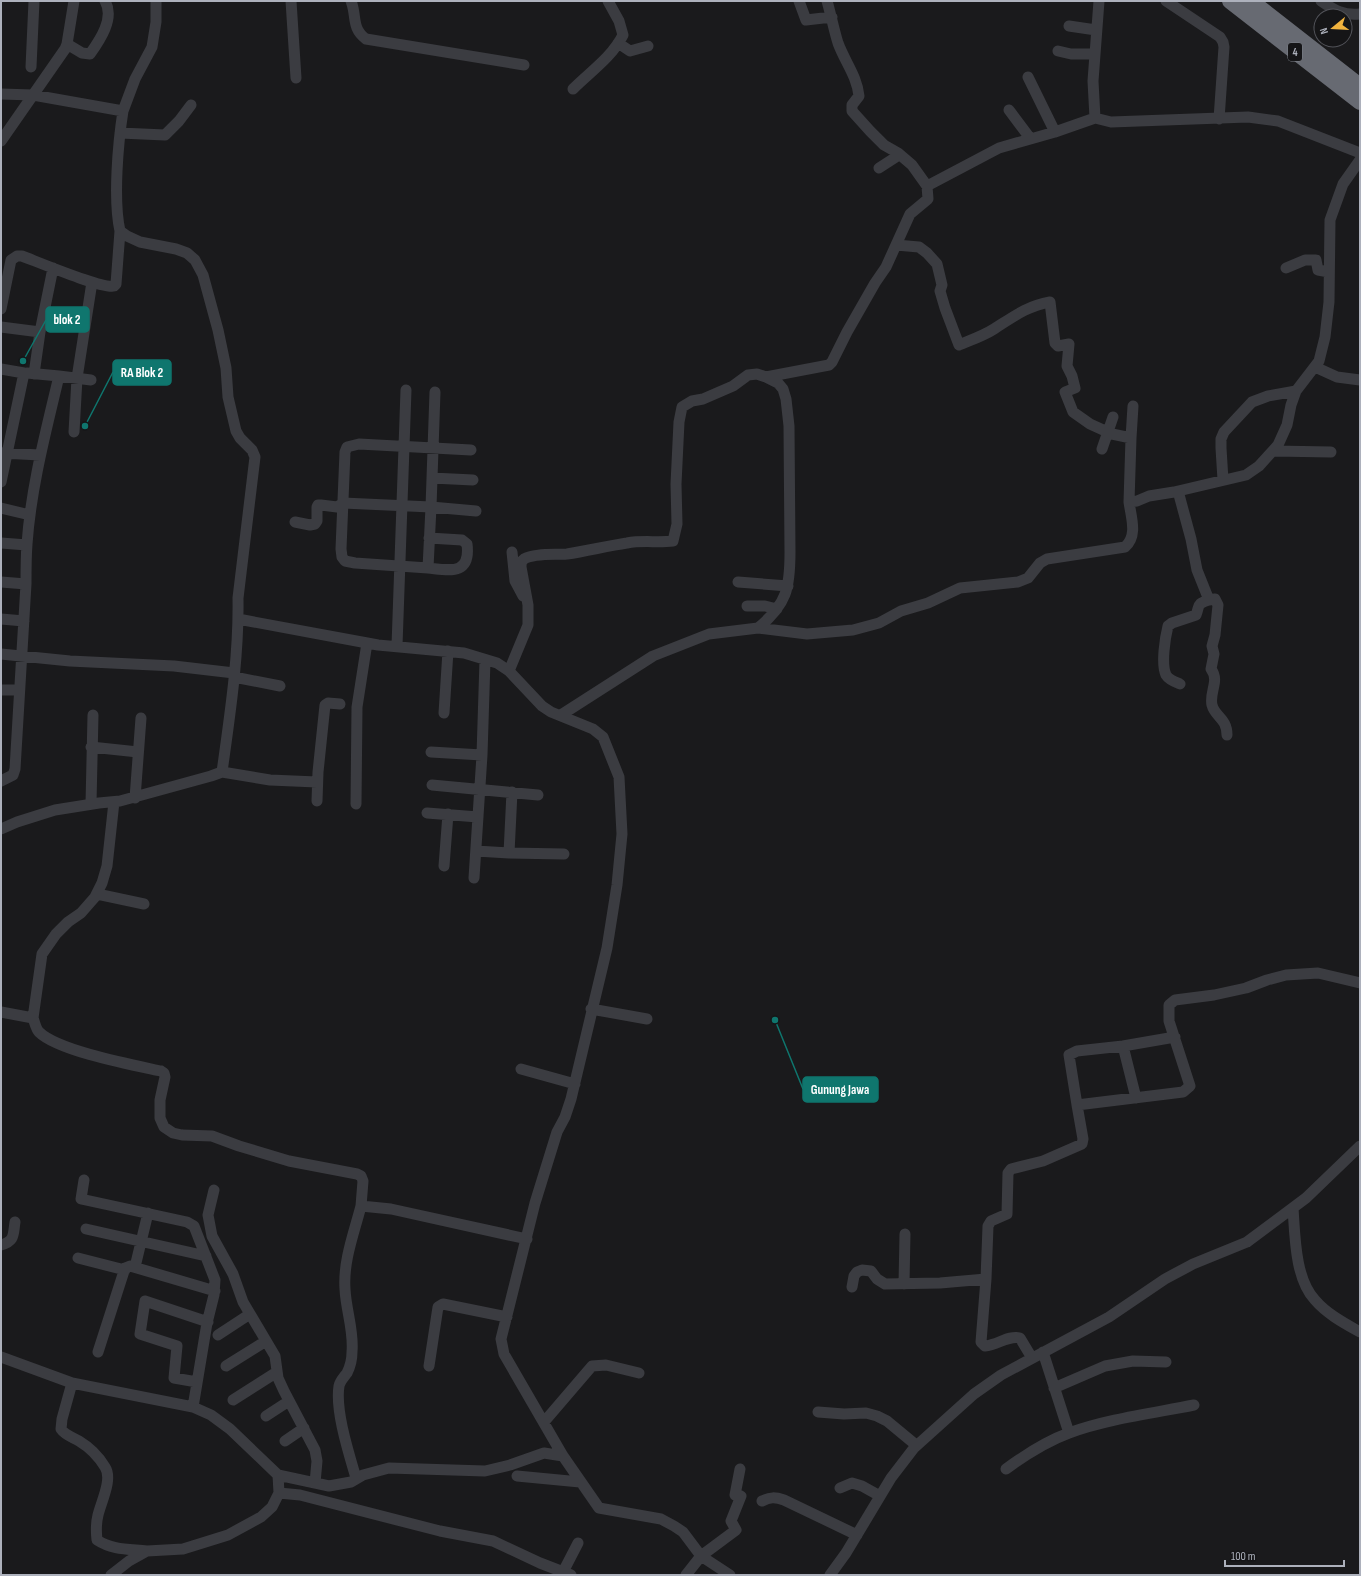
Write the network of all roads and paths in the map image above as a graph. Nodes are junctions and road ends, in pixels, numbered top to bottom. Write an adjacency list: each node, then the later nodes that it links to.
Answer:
1 (34, 1): 25 (street)
2 (74, 1): 20 (street)
3 (105, 1): 20 (street)
4 (156, 1): 35 (street)
5 (291, 1): 26 (street)
6 (351, 1): 24 (street)
7 (608, 1): 19 (street)
8 (799, 1): 16 (street)
9 (827, 1): 16 (street)
10 (1099, 1): 18 (street)
11 (1166, 1): 37 (street)
12 (1230, 1): 32 (highway, 4)
13 (1251, 1): 28 (highway, 4)
14 (1321, 1): 15 (street)
15 (1360, 14)
16 (832, 17): 42 (street)
17 (1069, 26): 18 (street)
18 (1096, 30): 23 (street)
19 (618, 43): 21 (street); 29 (street)
20 (67, 44): 31 (street)
21 (648, 46)
22 (1058, 51): 23 (street)
23 (1094, 54): 36 (street)
24 (524, 65)
25 (31, 67)
26 (296, 78)
27 (1028, 78): 38 (street)
28 (1360, 86)
29 (573, 89)
30 (1, 94): 31 (street)
31 (33, 95): 35 (street); 41 (street)
32 (1360, 102)
33 (190, 105): 39 (street)
34 (1009, 110): 40 (street)
35 (123, 111): 39 (street)
36 (1095, 118): 37 (street); 38 (street)
37 (1219, 119): 43 (street)
38 (1055, 132): 40 (street)
39 (120, 133): 47 (street)
40 (1030, 138): 46 (street)
41 (1, 141)
42 (898, 153): 45 (street); 46 (street)
43 (1360, 153)
44 (1360, 160): 51 (street)
45 (880, 168)
46 (927, 186): 48 (street)
47 (120, 231): 52 (street); 108 (street)
48 (896, 245): 60 (street); 70 (street)
49 (53, 268): 52 (street); 53 (street); 55 (street)
50 (1286, 268): 51 (street)
51 (1329, 272): 56 (street)
52 (92, 282): 61 (street)
53 (1, 309)
54 (1, 327): 55 (street)
55 (40, 332): 58 (street)
56 (1315, 366): 63 (street); 65 (street)
57 (1, 369): 58 (street)
58 (29, 374): 59 (street); 78 (street)
59 (59, 376): 61 (street); 79 (street)
60 (766, 377): 102 (street); 104 (street)
61 (78, 378): 62 (street); 69 (street)
62 (91, 380)
63 (1360, 380)
64 (406, 390): 72 (street)
65 (1296, 391): 76 (street); 82 (street)
66 (436, 392): 73 (street)
67 (1133, 406): 71 (street)
68 (1113, 417): 70 (street)
69 (74, 432)
70 (1107, 432): 71 (street); 74 (street)
71 (1131, 438): 85 (street)
72 (403, 446): 73 (street); 86 (street); 87 (street)
73 (433, 447): 75 (street); 80 (street)
74 (1102, 449)
75 (471, 450)
76 (1274, 451): 77 (street); 82 (street)
77 (1331, 452)
78 (4, 454): 79 (street); 83 (street)
79 (40, 455): 91 (street)
80 (432, 478): 81 (street); 88 (street)
81 (473, 480)
82 (1223, 480): 84 (street)
83 (1, 482)
84 (1178, 491): 85 (street); 103 (street)
85 (1129, 502): 110 (street)
86 (343, 503): 87 (street); 92 (street); 97 (street)
87 (402, 506): 88 (street); 97 (street)
88 (431, 507): 90 (street); 93 (street)
89 (1, 508): 91 (street)
90 (476, 511)
91 (30, 515): 95 (street)
92 (295, 522)
93 (429, 538): 98 (street); 98 (street)
94 (1, 543): 95 (street)
95 (27, 545): 101 (street)
96 (512, 552): 104 (street)
97 (400, 566): 98 (street); 112 (street)
98 (428, 568)
99 (1, 582): 101 (street)
100 (738, 582): 102 (street)
101 (26, 584): 109 (street)
102 (788, 586): 106 (street)
103 (1209, 600): 119 (street); 128 (street)
104 (528, 605): 117 (street)
105 (747, 606): 106 (street)
106 (777, 609): 110 (street)
107 (1, 619): 109 (street)
108 (238, 619): 111 (street); 118 (street)
109 (24, 621): 115 (street)
110 (758, 628): 126 (street)
111 (367, 643): 112 (street); 144 (street)
112 (397, 646): 113 (street)
113 (448, 651): 116 (street); 124 (street)
114 (1, 654): 115 (street)
115 (22, 657): 118 (street); 122 (street)
116 (485, 660): 117 (street); 132 (street)
117 (509, 671): 126 (street)
118 (234, 675): 120 (street); 133 (street)
119 (1180, 684)
120 (280, 686)
121 (1, 690): 122 (street)
122 (19, 690): 134 (street)
123 (340, 704): 135 (street)
124 (444, 713)
125 (93, 714): 129 (street)
126 (561, 715): 157 (street)
127 (140, 718): 130 (street)
128 (1227, 735)
129 (91, 747): 130 (street); 143 (street)
130 (138, 752): 140 (street)
131 (431, 752): 132 (street)
132 (482, 755): 137 (street)
133 (222, 772): 135 (street); 140 (street)
134 (1, 781)
135 (317, 782): 141 (street)
136 (432, 785): 137 (street)
137 (480, 789): 138 (street); 147 (street)
138 (512, 792): 139 (street); 150 (street)
139 (538, 795)
140 (135, 798): 142 (street)
141 (317, 801)
142 (114, 802): 143 (street); 154 (street)
143 (90, 804): 148 (street)
144 (356, 804)
145 (427, 812): 146 (street)
146 (448, 814): 147 (street); 152 (street)
147 (478, 817): 149 (street)
148 (1, 829)
149 (476, 851): 150 (street); 153 (street)
150 (509, 853): 151 (street)
151 (564, 854)
152 (444, 866)
153 (474, 878)
154 (97, 894): 155 (street); 159 (street)
155 (144, 904)
156 (1360, 983): 161 (street)
157 (591, 1009): 160 (street); 164 (street)
158 (1, 1012): 159 (street)
159 (33, 1018): 170 (street)
160 (647, 1019)
161 (1175, 1037): 162 (street); 165 (street)
162 (1123, 1046): 165 (street); 166 (street)
163 (521, 1069): 164 (street)
164 (575, 1084): 176 (street)
165 (1136, 1098): 166 (street)
166 (1077, 1105): 182 (street)
167 (1360, 1146): 171 (street)
168 (84, 1180): 172 (street)
169 (214, 1190): 186 (street)
170 (361, 1206): 176 (street); 220 (street)
171 (1293, 1208): 189 (street); 193 (street)
172 (148, 1213): 177 (street); 179 (street)
173 (15, 1222): 178 (street)
174 (86, 1229): 177 (street)
175 (905, 1234): 183 (street)
176 (527, 1239): 187 (street)
177 (142, 1242): 179 (street); 181 (street)
178 (1, 1245)
179 (206, 1256): 185 (street)
180 (78, 1258): 181 (street)
181 (130, 1268): 185 (street); 192 (street)
182 (986, 1279): 183 (street); 195 (street)
183 (904, 1284): 184 (street)
184 (852, 1287)
185 (215, 1291): 188 (street)
186 (250, 1314): 190 (street); 191 (street)
187 (507, 1317): 198 (street); 210 (street)
188 (208, 1322): 201 (street); 201 (street)
189 (1360, 1332)
190 (218, 1335)
191 (266, 1341): 197 (street); 199 (street)
192 (98, 1352)
193 (1043, 1352): 195 (street); 203 (street)
194 (1, 1357): 202 (street)
195 (1032, 1358): 214 (street)
196 (1166, 1362): 203 (street)
197 (226, 1366)
198 (429, 1366)
199 (277, 1372): 204 (street); 205 (street)
200 (639, 1373): 210 (street)
201 (197, 1382): 207 (street)
202 (72, 1383): 207 (street); 229 (street)
203 (1054, 1388): 212 (street)
204 (233, 1400)
205 (289, 1401): 209 (street); 211 (street)
206 (1194, 1405): 212 (street)
207 (193, 1407): 218 (street)
208 (818, 1412): 214 (street)
209 (266, 1416)
210 (544, 1422): 215 (street)
211 (304, 1428): 213 (street); 222 (street)
212 (1068, 1433): 217 (street)
213 (285, 1441)
214 (916, 1445): 225 (street)
215 (563, 1456): 220 (street); 221 (street)
216 (740, 1469): 230 (street)
217 (1006, 1469)
218 (278, 1475): 222 (street); 224 (street)
219 (517, 1476): 221 (street)
220 (356, 1478): 222 (street)
221 (580, 1482): 230 (street)
222 (315, 1483)
223 (840, 1488): 225 (street)
224 (279, 1493): 229 (street); 231 (street)
225 (880, 1496): 227 (street)
226 (762, 1501): 227 (street)
227 (857, 1535): 235 (street)
228 (578, 1544): 231 (street)
229 (147, 1551): 232 (street)
230 (701, 1556): 233 (street); 234 (street)
231 (567, 1573)
232 (110, 1575)
233 (686, 1575)
234 (730, 1575)
235 (830, 1575)

